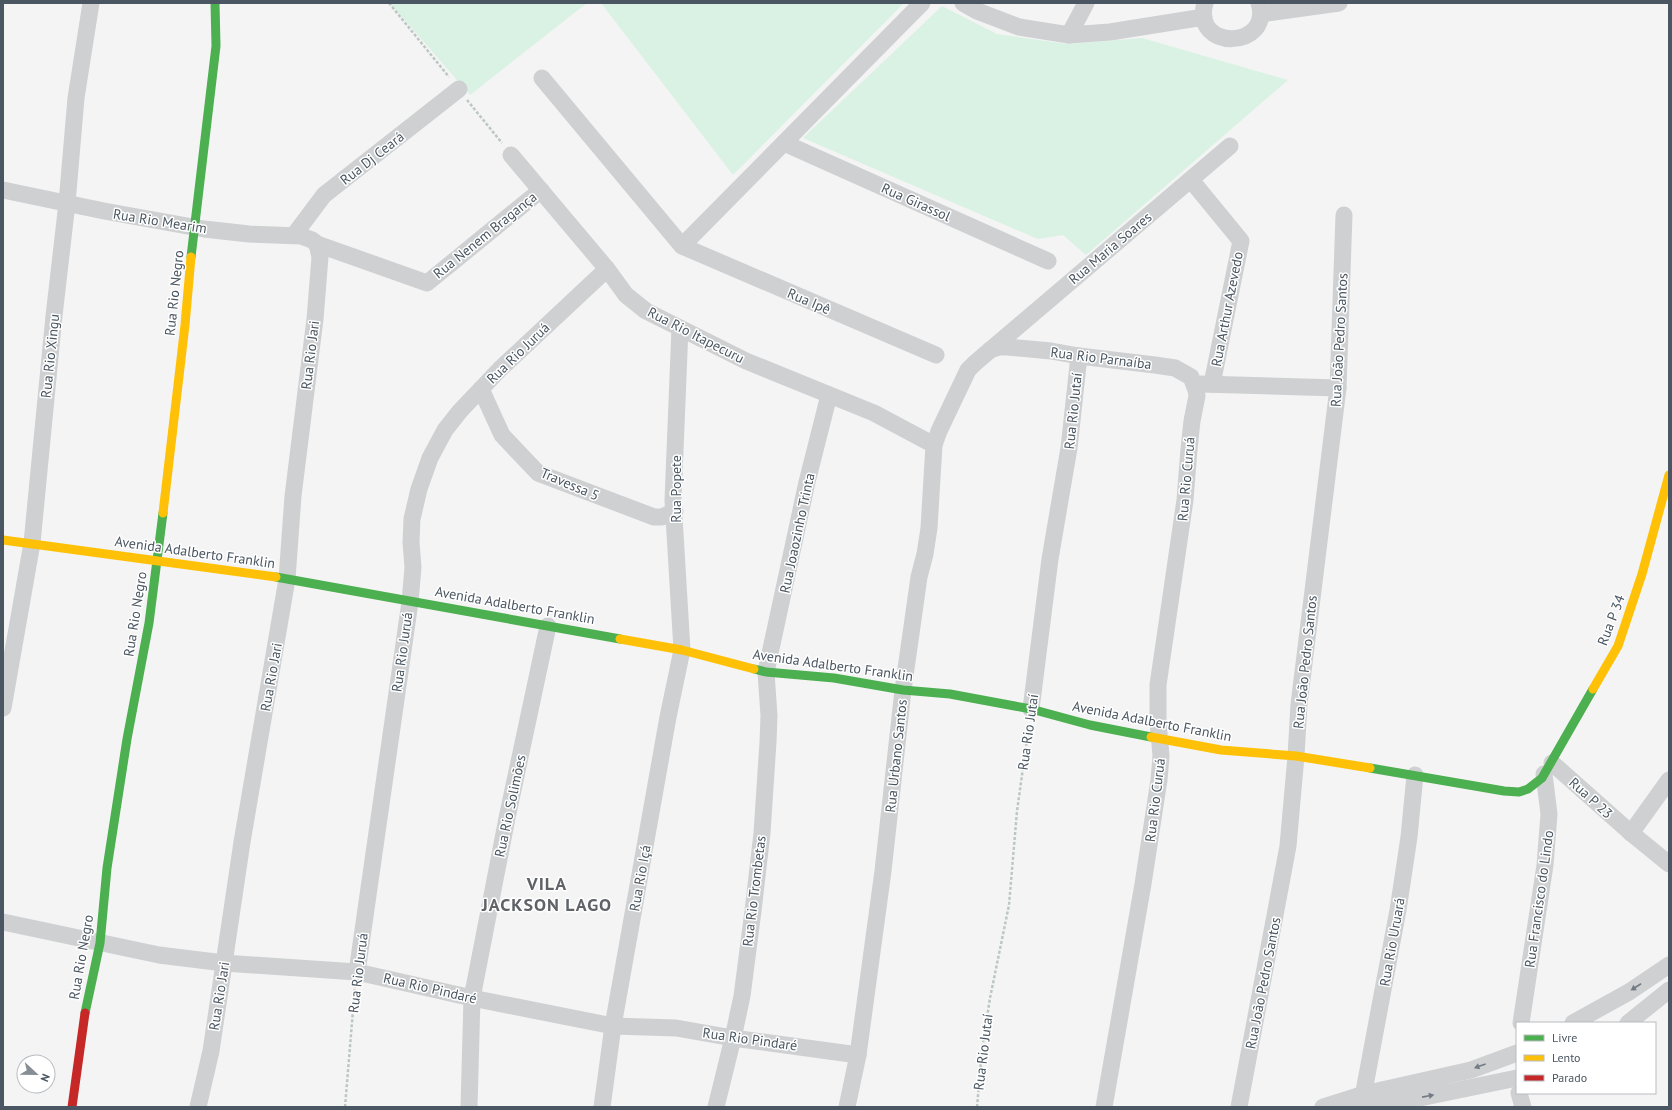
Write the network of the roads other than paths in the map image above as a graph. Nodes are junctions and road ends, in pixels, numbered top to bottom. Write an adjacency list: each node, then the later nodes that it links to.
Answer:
1 (91, 3): 18 (street, Rua Rio Xingu)
2 (215, 3): 20 (street, Rua Rio Negro)
3 (922, 3): 12 (street)
4 (963, 3): 9 (street)
5 (1086, 3): 9 (street)
6 (1339, 3): 7 (street)
7 (1260, 9): 8 (street)
8 (1205, 10): 9 (street)
9 (1069, 35)
10 (542, 78): 23 (street)
11 (459, 89): 21 (street, Rua Dj Ceará)
12 (784, 143): 23 (street); 24 (street, Rua Girassol)
13 (1230, 146): 15 (street, Rua Maria Soares)
14 (511, 155): 17 (street, Rua Rio Itapecuru)
15 (1191, 180): 27 (street, Rua Maria Soares); 30 (street, Rua Arthur Azevedo)
16 (3, 190): 18 (street, Rua Rio Mearim)
17 (541, 190): 22 (street, Rua Nenem Bragança); 25 (street, Rua Rio Itapecuru)
18 (67, 203): 20 (street, Rua Rio Mearim); 39 (street, Rua Rio Xingu)
19 (1344, 215): 31 (street, Rua João Pedro Santos)
20 (194, 226): 21 (street, Rua Rio Mearim); 40 (street, Rua Rio Negro)
21 (294, 235): 22 (street, Rua Rio Mearim)
22 (317, 244): 41 (street, Rua Rio Jari)
23 (682, 246): 28 (street, Rua Ipê)
24 (1048, 261)
25 (607, 268): 26 (street, Rua Rio Itapecuru); 32 (street, Rua Rio Juruá)
26 (680, 328): 34 (street, Rua Rio Itapecuru); 37 (street, Rua Popete)
27 (990, 350): 29 (street, Rua Rio Parnaíba); 35 (street, Rua Urbano Santos)
28 (936, 355)
29 (1078, 356): 33 (street, Rua Rio Parnaíba); 48 (street, Rua Rio Jutaí)
30 (1212, 384): 31 (street); 33 (street)
31 (1338, 388): 50 (street, Rua João Pedro Santos)
32 (481, 389): 37 (street, Travessa 5); 42 (street, Rua Rio Juruá)
33 (1196, 390): 49 (street, Rua Rio Curuá)
34 (828, 395): 35 (street, Rua Rio Itapecuru); 45 (street, Rua Joaozinho Trinta)
35 (934, 445): 46 (street, Rua Urbano Santos)
36 (1669, 475): 51 (street, Rua P 34)
37 (675, 511): 44 (street, Rua Popete)
38 (3, 540): 39 (street, Avenida Adalberto Franklin)
39 (32, 544): 40 (street, Avenida Adalberto Franklin); 47 (street, Rua Rio Xingu)
40 (157, 562): 41 (street, Avenida Adalberto Franklin); 57 (street, Rua Rio Negro)
41 (287, 579): 42 (street, Avenida Adalberto Franklin); 58 (street, Rua Rio Jari)
42 (410, 602): 43 (street, Avenida Adalberto Franklin); 60 (street, Rua Rio Juruá)
43 (548, 626): 44 (street, Avenida Adalberto Franklin); 62 (street, Rua Rio Solimões)
44 (682, 650): 45 (street, Avenida Adalberto Franklin); 66 (street, Rua Rio Içá)
45 (766, 672): 46 (street, Avenida Adalberto Franklin); 67 (street, Rua Rio Trombetas)
46 (904, 690): 48 (street, Avenida Adalberto Franklin); 69 (street, Rua Urbano Santos)
47 (3, 708)
48 (1031, 709): 49 (street, Avenida Adalberto Franklin)
49 (1160, 739): 50 (street, Avenida Adalberto Franklin); 79 (street, Rua Rio Curuá)
50 (1296, 756): 52 (street, Avenida Adalberto Franklin); 80 (street, Rua João Pedro Santos)
51 (1548, 768): 52 (street, Avenida Adalberto Franklin); 54 (street, Rua P 23); 63 (street, Rua Francisco do Lindo)
52 (1415, 775): 72 (street, Rua Rio Uruará)
53 (1669, 780): 54 (street)
54 (1631, 833): 55 (street, Rua P 23)
55 (1669, 864)
56 (3, 922): 57 (street, Rua Rio Pindaré)
57 (100, 943): 58 (street, Rua Rio Pindaré); 73 (street, Rua Rio Negro)
58 (224, 963): 60 (street, Rua Rio Pindaré); 74 (street, Rua Rio Jari)
59 (1669, 965): 64 (street, one-way to 64)
60 (357, 972): 62 (street, Rua Rio Pindaré)
61 (1669, 990): 65 (street)
62 (472, 998): 66 (street, Rua Rio Pindaré); 75 (street, Rua Rio Solimões)
63 (1521, 1022)
64 (1575, 1022)
65 (1629, 1022)
66 (613, 1026): 67 (street, Rua Rio Pindaré); 76 (street, Rua Rio Içá)
67 (733, 1038): 69 (street, Rua Rio Pindaré); 77 (street, Rua Rio Trombetas)
68 (1516, 1051): 72 (street, one-way to 72)
69 (858, 1055): 78 (street, Rua Urbano Santos)
70 (1516, 1084): 82 (street, one-way to 70)
71 (1520, 1094): 83 (street)
72 (1363, 1101): 81 (street)
73 (72, 1107)
74 (198, 1107)
75 (469, 1107)
76 (602, 1107)
77 (716, 1107)
78 (848, 1107)
79 (1104, 1107)
80 (1240, 1107)
81 (1323, 1107)
82 (1376, 1107)
83 (1523, 1107)

